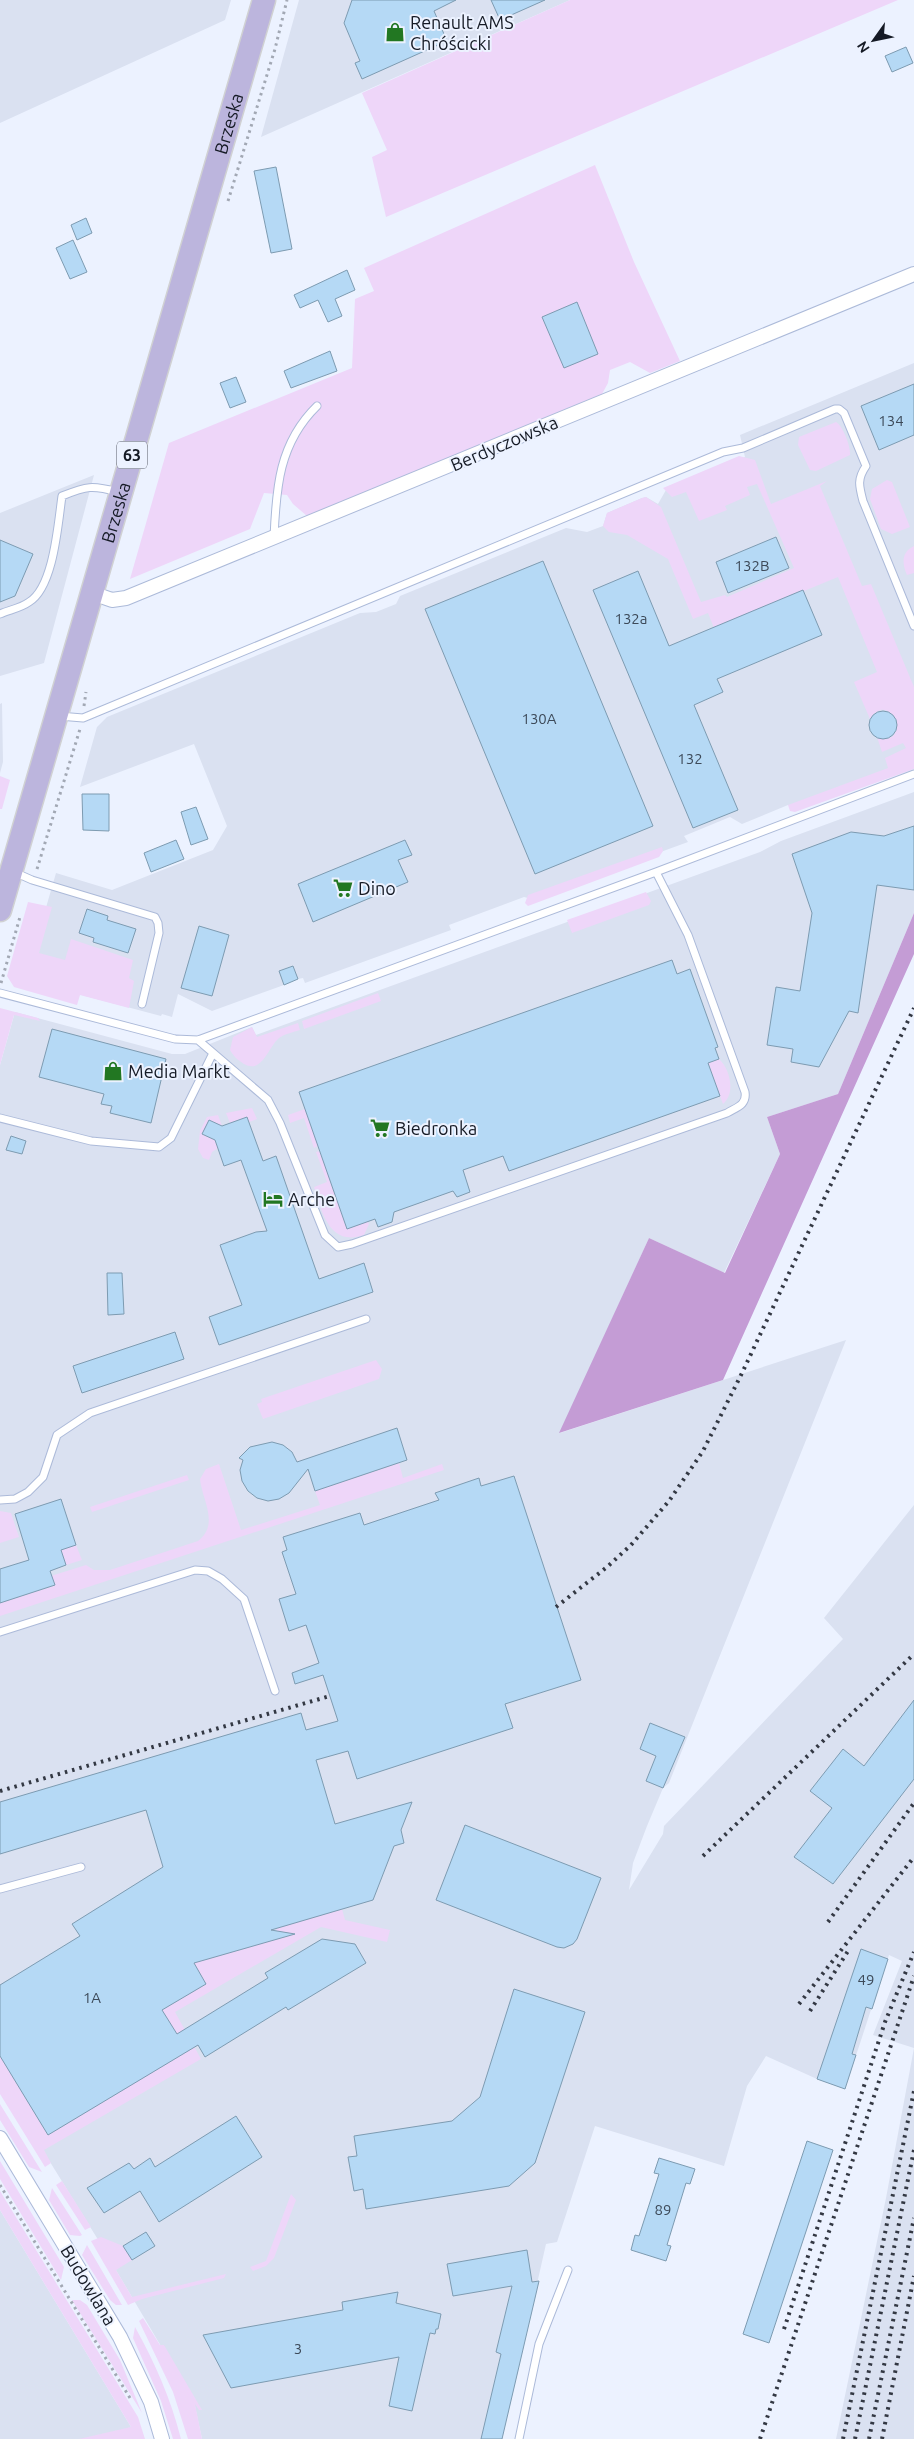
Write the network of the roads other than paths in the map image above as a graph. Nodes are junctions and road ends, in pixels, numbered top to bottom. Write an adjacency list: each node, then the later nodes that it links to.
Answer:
1 (264, 0): 4 (main road, Brzeska / 63)
2 (914, 274): 5 (street, Berdyczowska)
3 (317, 406): 5 (lane)
4 (121, 493): 6 (main road, Brzeska / 63); 7 (lane)
5 (274, 539): 6 (street, Berdyczowska)
6 (92, 592): 9 (main road, Brzeska / 63)
7 (0, 614)
8 (914, 626): 9 (lane)
9 (56, 716): 11 (main road, Brzeska / 63)
10 (914, 774): 12 (lane)
11 (12, 871): 13 (main road, Brzeska / 63); 15 (lane)
12 (656, 872): 16 (lane); 17 (lane)
13 (0, 910)
14 (0, 993): 16 (lane)
15 (142, 1004)
16 (198, 1040): 17 (lane)
17 (213, 1053): 18 (lane)
18 (0, 1118)
19 (366, 1319): 20 (lane)
20 (0, 1500)
21 (0, 1632): 22 (lane)
22 (275, 1691)
23 (80, 1867): 24 (lane)
24 (0, 1889)
25 (0, 2138): 27 (street, Budowlana)
26 (568, 2270): 28 (lane)
27 (162, 2439)
28 (519, 2439)

